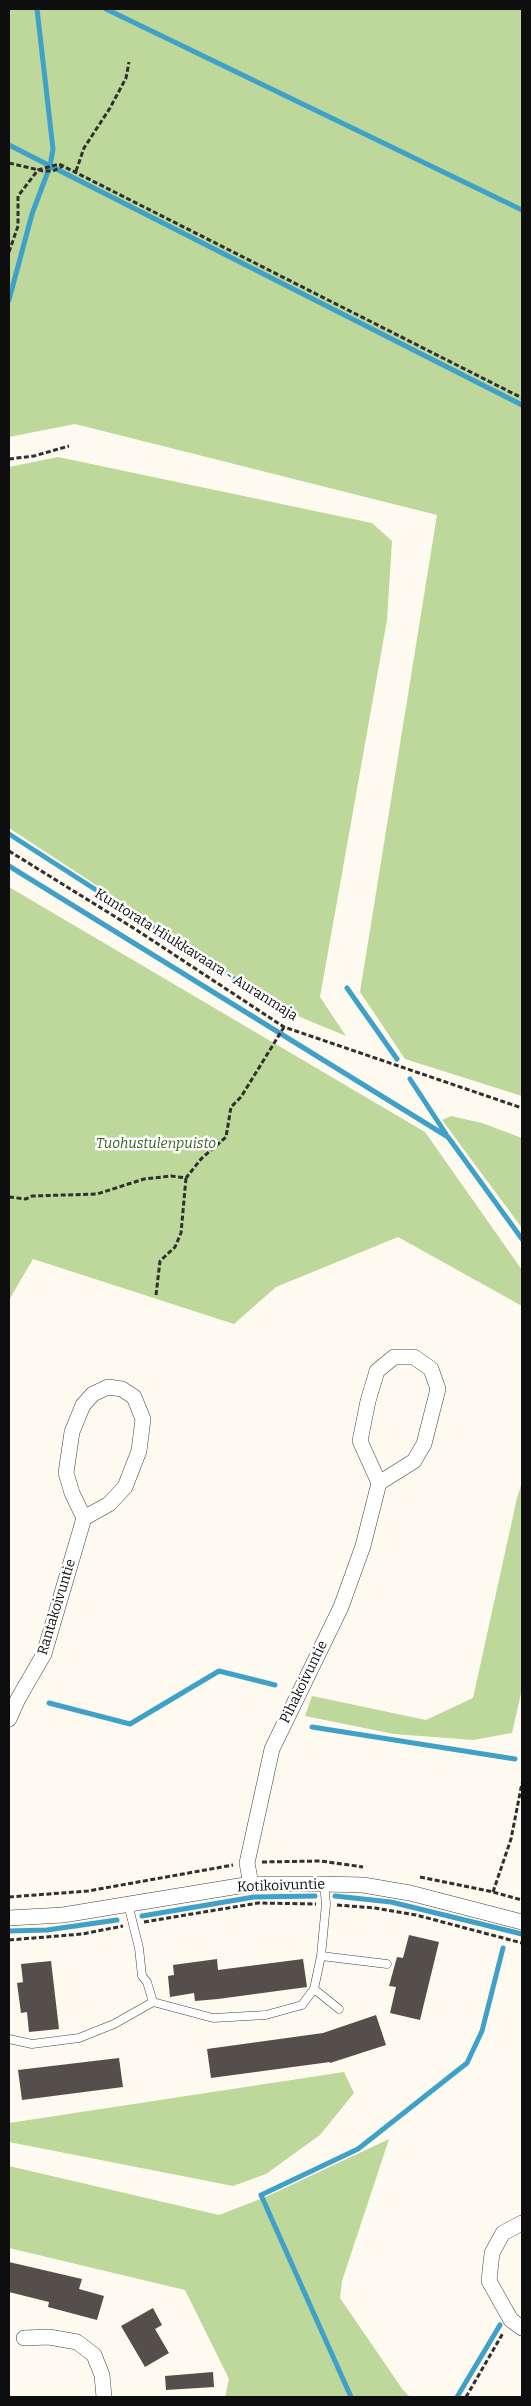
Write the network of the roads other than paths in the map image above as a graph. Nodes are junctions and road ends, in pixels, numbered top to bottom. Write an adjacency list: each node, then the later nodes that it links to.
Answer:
1 (379, 1483): 1 (street); 4 (street, Pihakoivuntie)
2 (84, 1518): 2 (street); 3 (street, Rantakoivuntie)
3 (9, 1719)
4 (251, 1884): 5 (street, Kotikoivuntie); 6 (street, Kotikoivuntie)
5 (324, 1884): 8 (street, Kotikoivuntie); 9 (lane)
6 (128, 1904): 7 (street, Kotikoivuntie); 12 (lane)
7 (9, 1918)
8 (522, 1922)
9 (321, 1956): 10 (lane); 11 (lane)
10 (387, 1964)
11 (314, 1988): 12 (lane); 13 (lane)
12 (153, 2002): 14 (lane)
13 (339, 2009)
14 (9, 2039)
15 (522, 2223): 16 (street)
16 (516, 2324)
17 (24, 2338): 18 (street)
18 (104, 2397)

